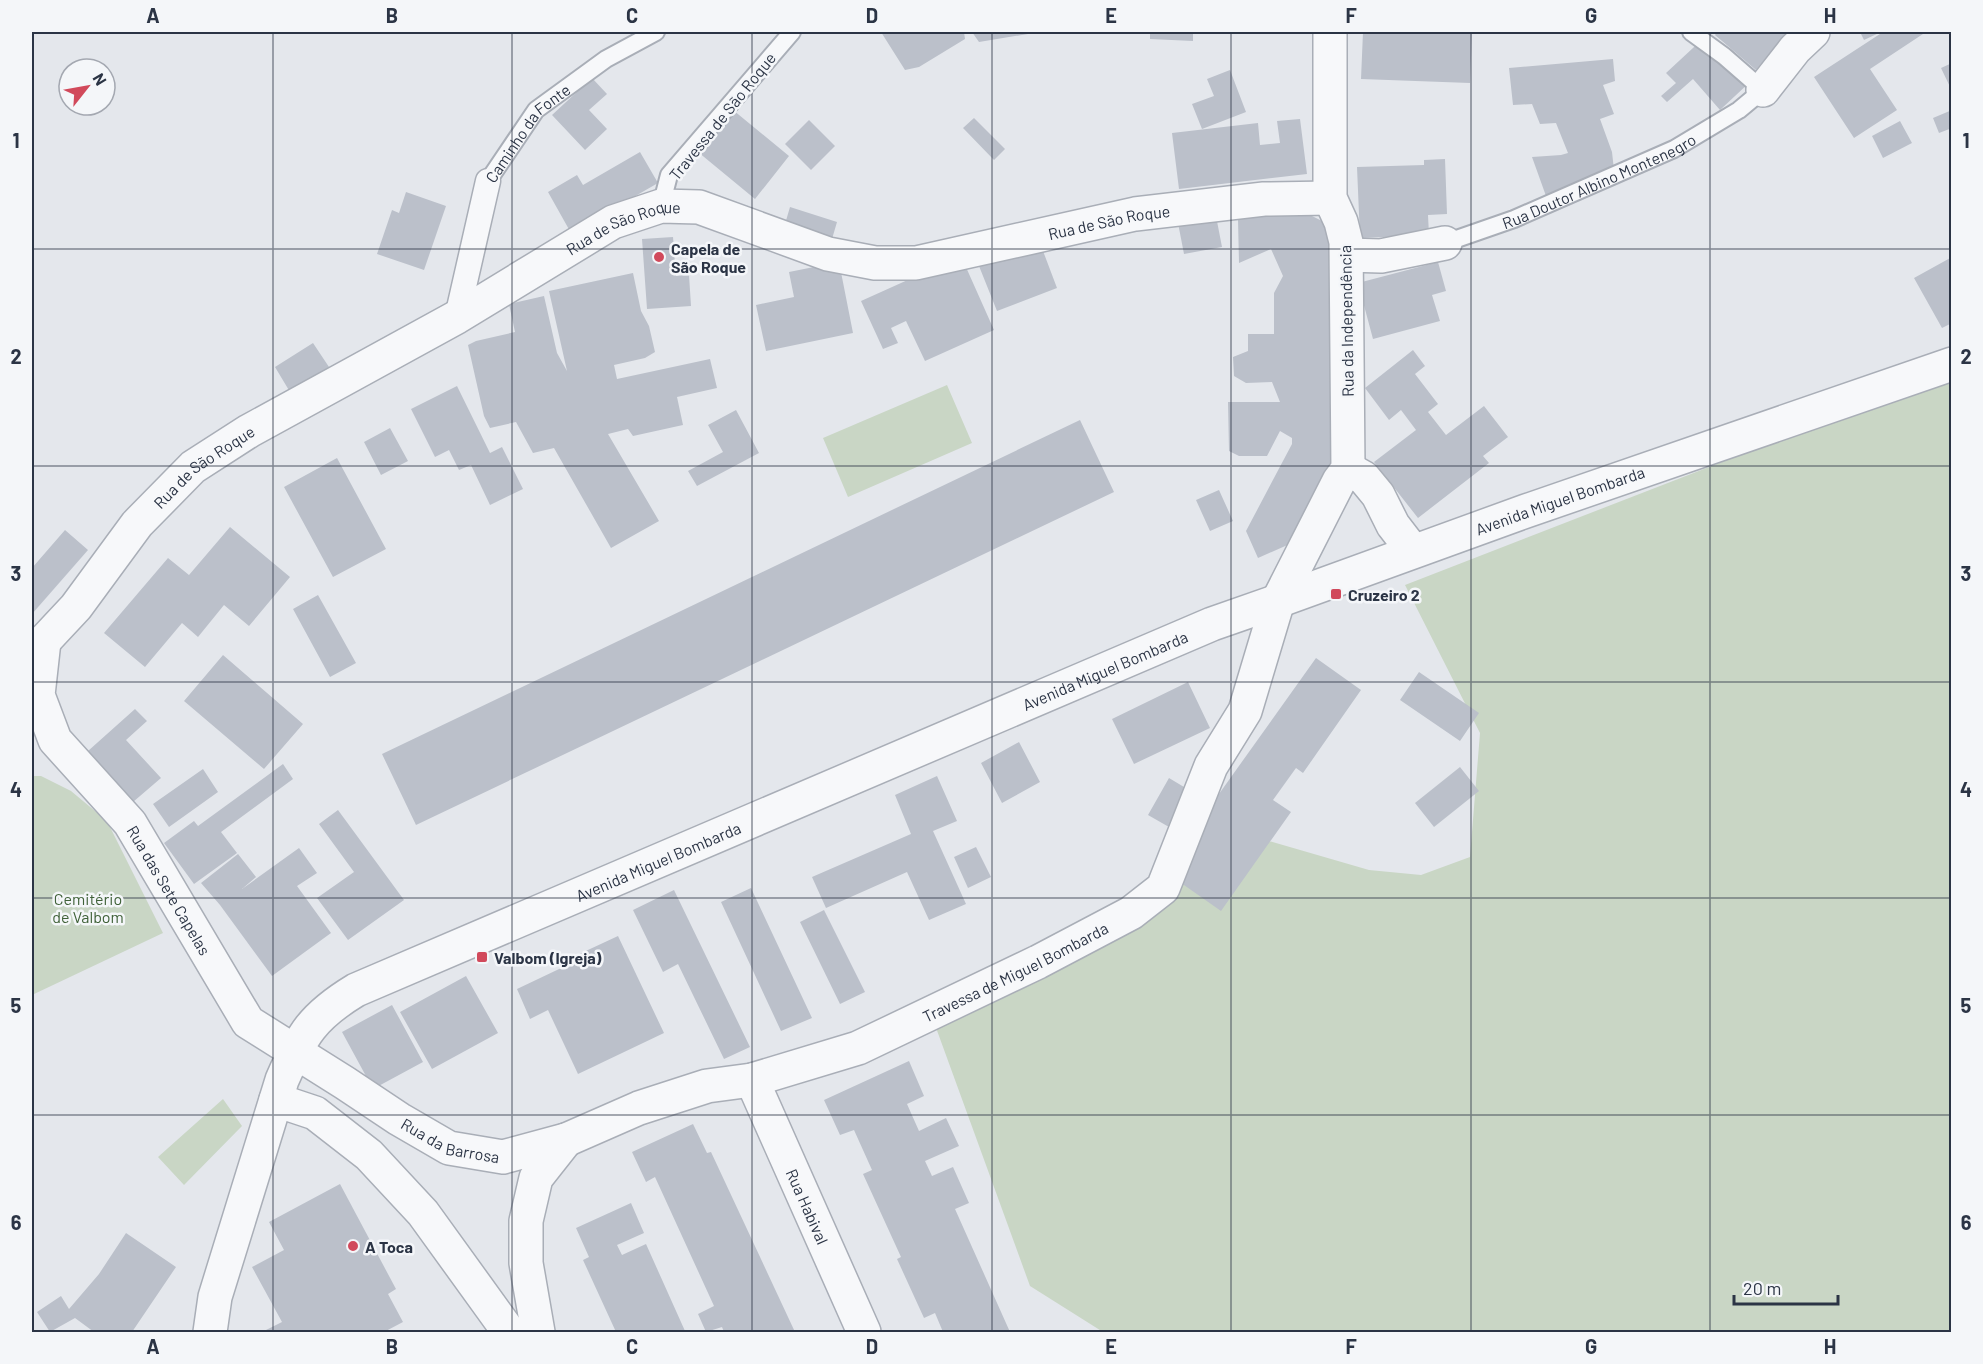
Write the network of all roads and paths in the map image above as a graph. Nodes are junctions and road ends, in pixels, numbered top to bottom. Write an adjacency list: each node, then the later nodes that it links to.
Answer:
1 (656, 32): 7 (lane, Caminho da Fonte)
2 (792, 32): 9 (lane, Travessa de São Roque)
3 (1330, 32): 8 (street, Rua da Independência)
4 (1691, 32): 6 (lane)
5 (1814, 32): 6 (street, Rua Doutor Albino Montenegro)
6 (1763, 90): 10 (lane, Rua Doutor Albino Montenegro)
7 (488, 181): 12 (street, Caminho da Fonte)
8 (1330, 198): 9 (street, Rua de São Roque); 11 (street, Rua da Independência)
9 (661, 206): 12 (street, Rua de São Roque)
10 (1445, 243): 11 (street, Rua Doutor Albino Montenegro)
11 (1347, 255): 14 (street, Rua da Independência)
12 (457, 317): 17 (street, Rua de São Roque)
13 (1952, 364): 15 (street, Avenida Miguel Bombarda)
14 (1348, 469): 15 (street); 16 (street)
15 (1413, 551): 16 (street, Avenida Miguel Bombarda)
16 (1278, 602): 20 (street, Avenida Miguel Bombarda); 21 (street, Travessa de Miguel Bombarda)
17 (38, 648): 19 (street, Rua de São Roque)
18 (32, 744): 19 (street)
19 (68, 754): 20 (street, Rua das Sete Capelas)
20 (295, 1050): 22 (street, Avenida Miguel Bombarda); 23 (street, Rua da Barrosa)
21 (752, 1080): 23 (street, Travessa de Miguel Bombarda); 27 (street, Rua Habival)
22 (276, 1100): 24 (street, Avenida Miguel Bombarda); 25 (street)
23 (566, 1140): 26 (street)
24 (210, 1332)
25 (509, 1332)
26 (538, 1332)
27 (864, 1332)

